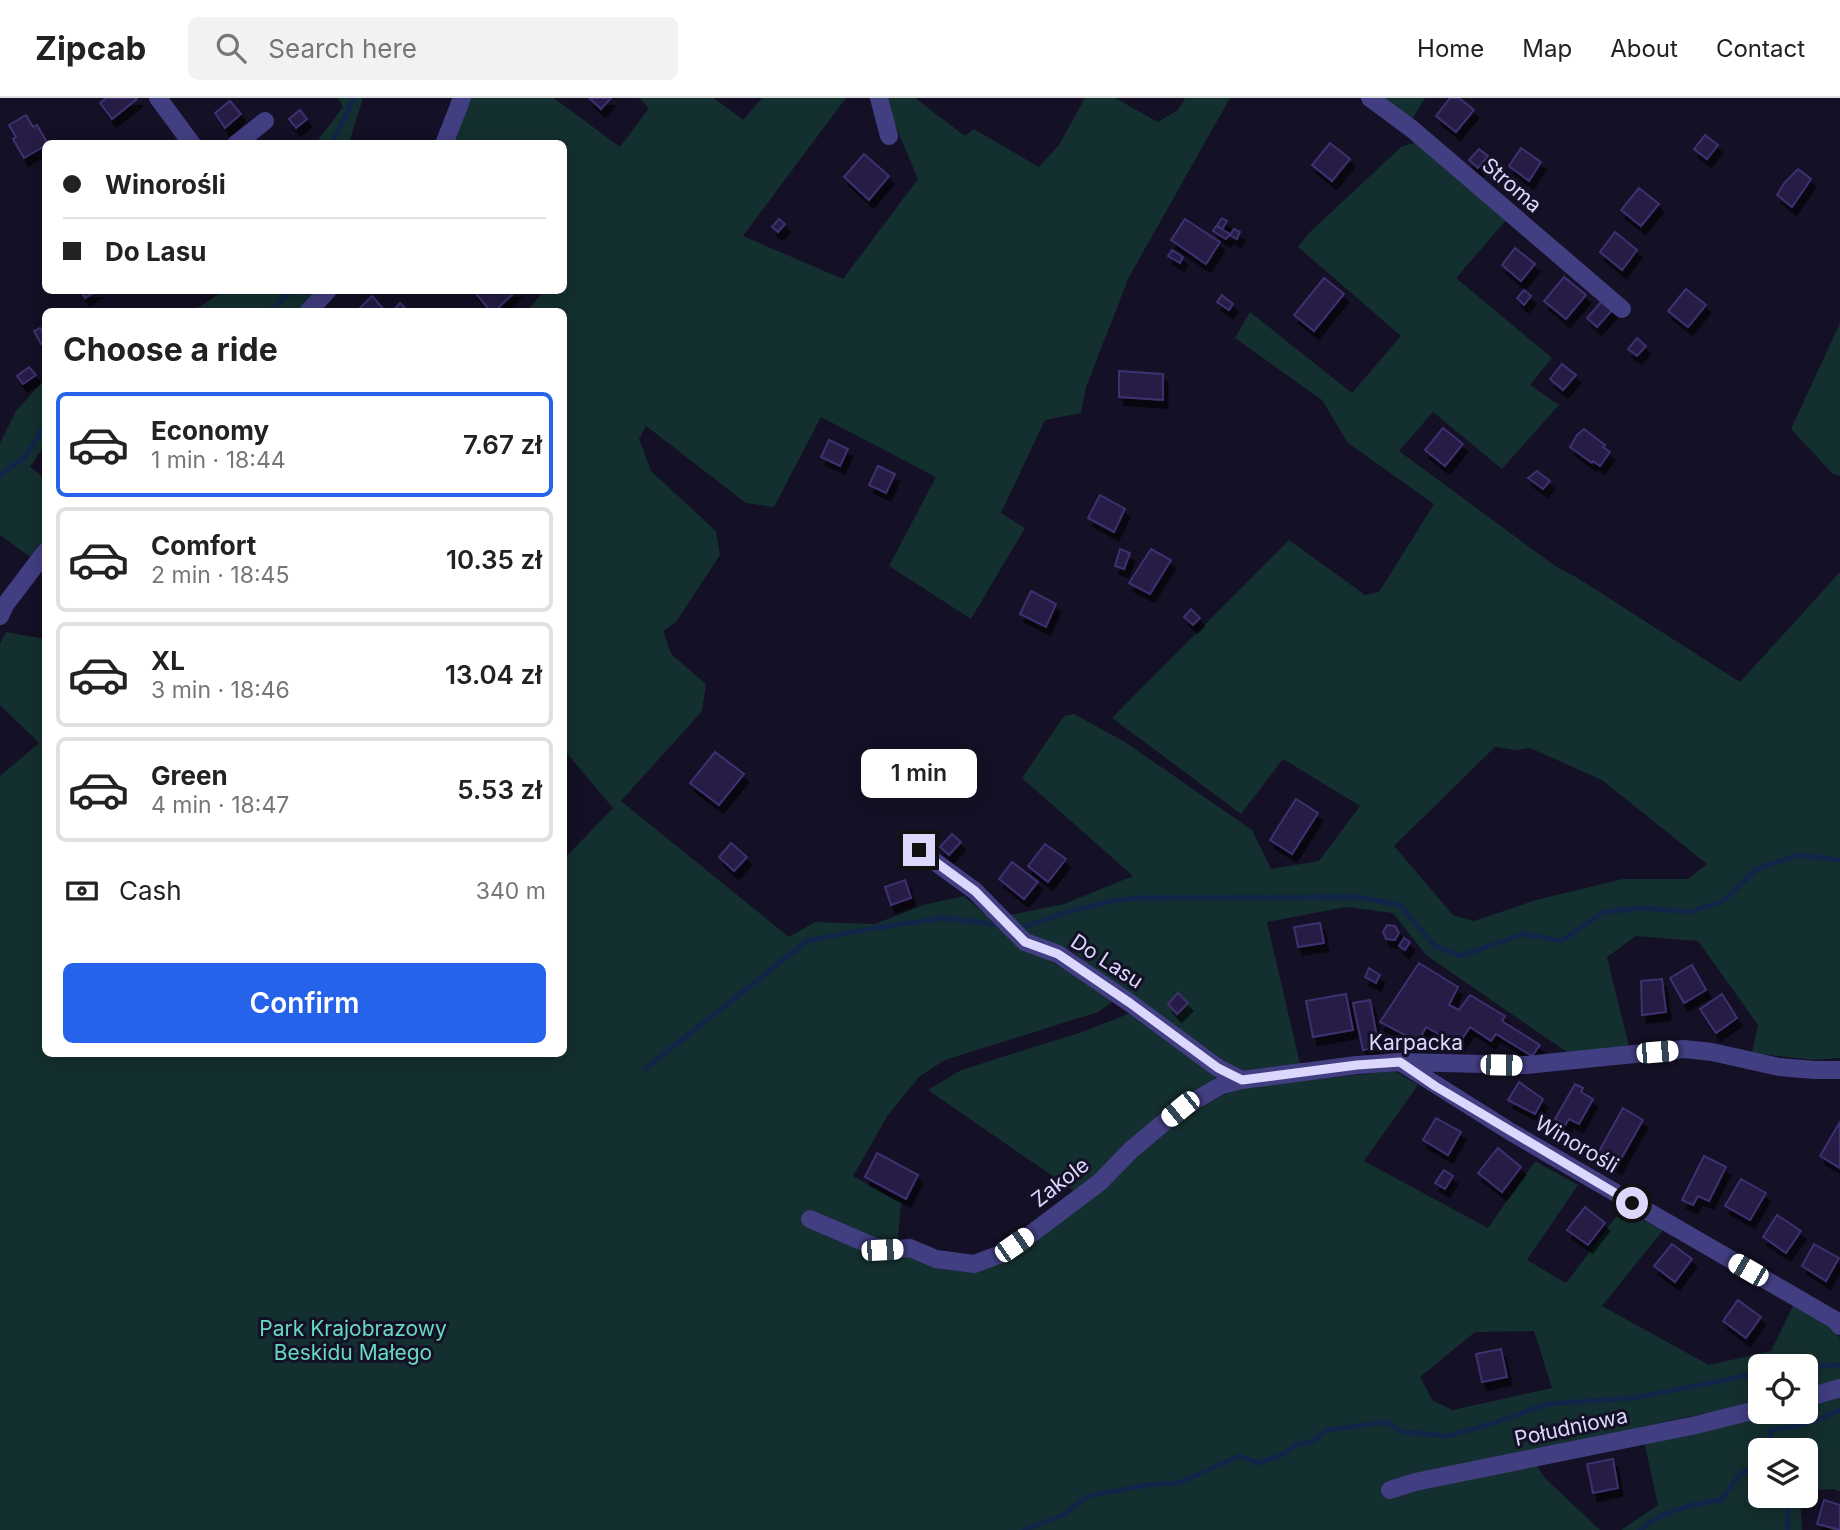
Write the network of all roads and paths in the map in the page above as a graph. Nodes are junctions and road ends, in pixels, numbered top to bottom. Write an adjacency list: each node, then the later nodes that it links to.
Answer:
1 (158, 98): 7 (street)
2 (462, 98): 9 (street)
3 (879, 98): 6 (street)
4 (1370, 98): 12 (street, Stroma)
5 (265, 121): 8 (street)
6 (890, 136)
7 (189, 140)
8 (241, 140)
9 (446, 140)
10 (324, 294): 11 (street)
11 (312, 308)
12 (1622, 309)
13 (42, 556): 14 (street)
14 (0, 616)
15 (919, 850): 18 (street, Do Lasu)
16 (1400, 1062): 17 (street, Karpacka); 18 (street, Karpacka); 20 (street, Winorośli)
17 (1840, 1070)
18 (1242, 1080): 19 (street, Zakole)
19 (810, 1219)
20 (1840, 1326)
21 (1840, 1388): 22 (street)
22 (1818, 1394)
23 (1748, 1412): 24 (street, Południowa)
24 (1390, 1490)

